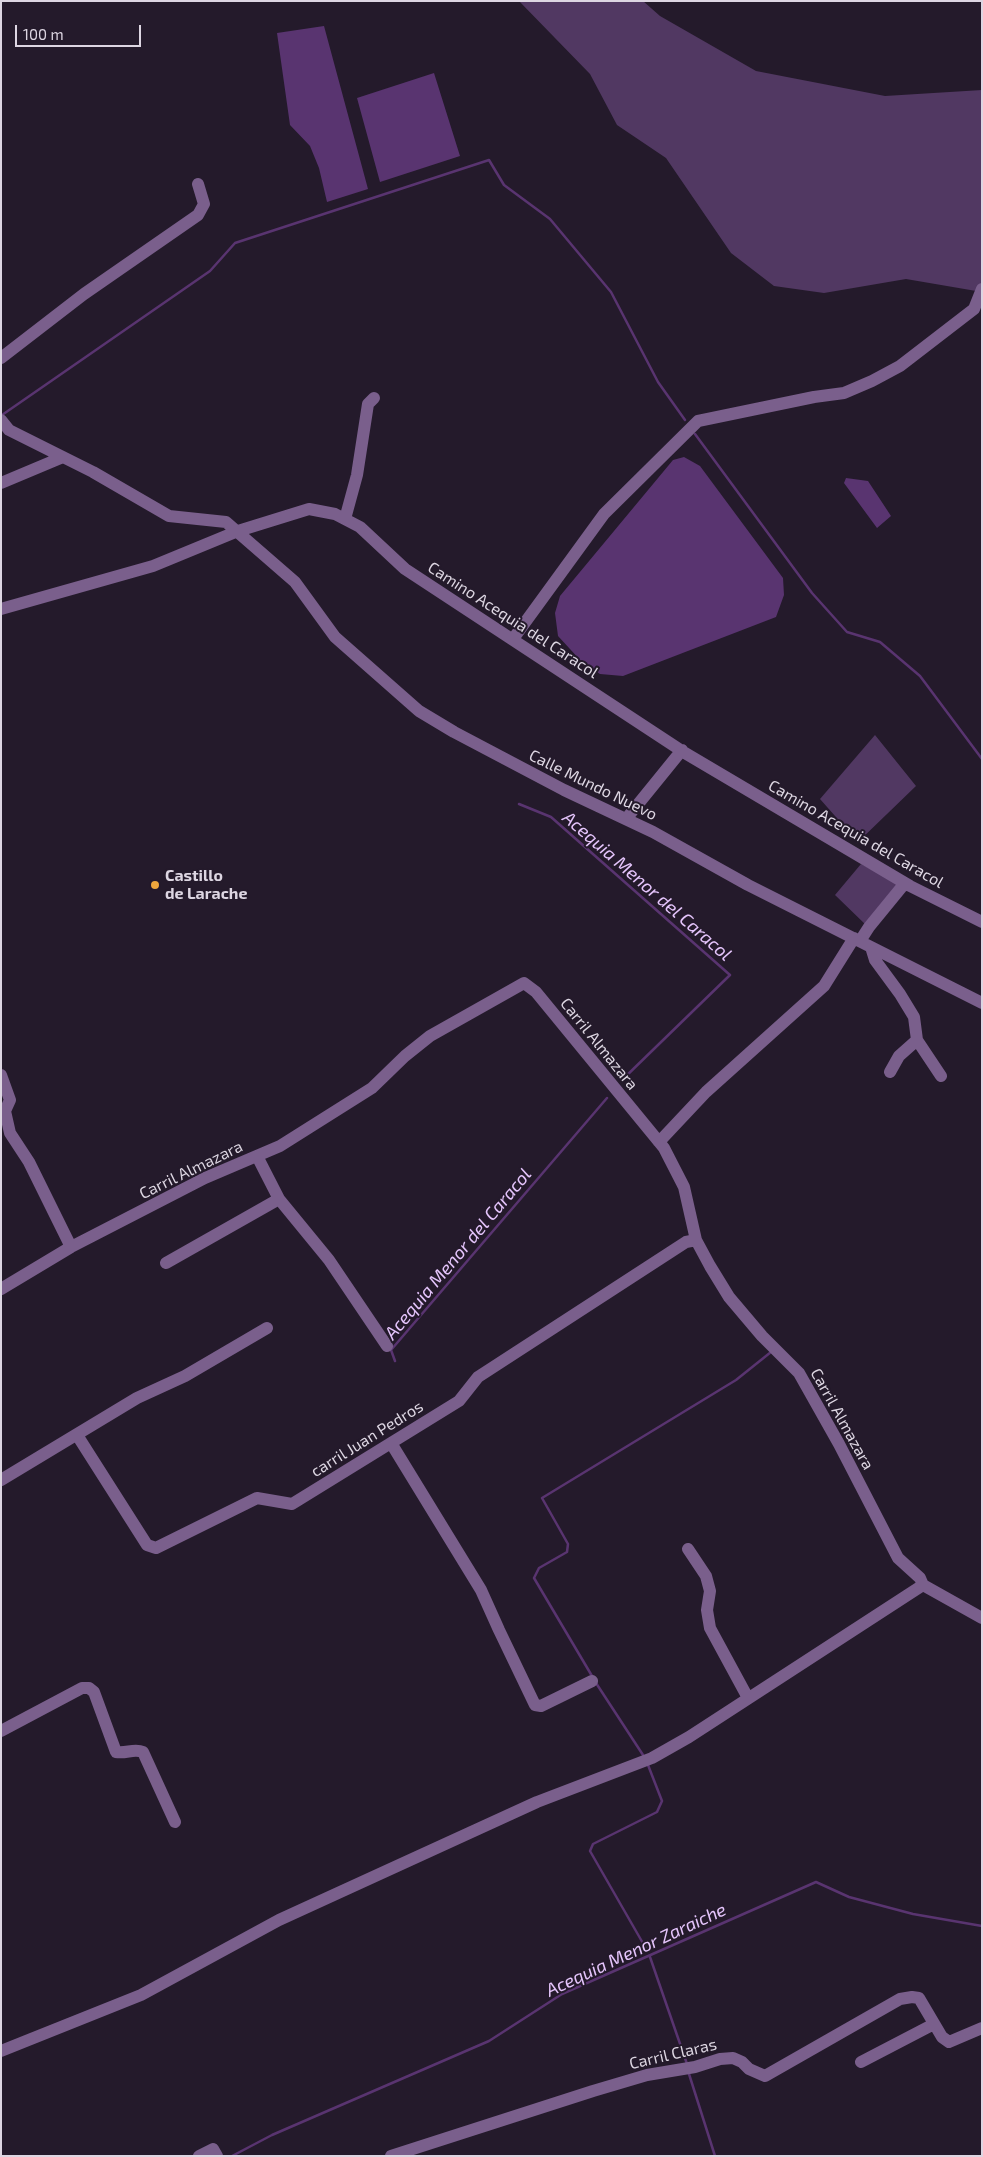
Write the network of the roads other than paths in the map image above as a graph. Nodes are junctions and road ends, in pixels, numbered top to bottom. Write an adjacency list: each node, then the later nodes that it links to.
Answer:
1 (198, 184): 3 (street)
2 (982, 289): 11 (street)
3 (1, 358)
4 (374, 398): 8 (street)
5 (1, 420): 6 (street)
6 (63, 457): 7 (street); 9 (street)
7 (1, 483)
8 (344, 519): 9 (street, Camino Acequia del Caracol); 11 (street, Camino Acequia del Caracol)
9 (238, 531): 10 (street, Camino Acequia del Caracol); 13 (street, Calle Mundo Nuevo)
10 (1, 608)
11 (513, 639): 12 (street, Camino Acequia del Caracol)
12 (682, 750): 13 (street); 14 (street, Camino Acequia del Caracol)
13 (626, 819): 16 (street, Calle Mundo Nuevo)
14 (905, 883): 15 (street, Camino Acequia del Caracol); 16 (street)
15 (982, 922)
16 (861, 942): 17 (street, Calle Mundo Nuevo); 18 (street); 22 (street)
17 (982, 1003)
18 (917, 1040): 19 (street); 21 (street)
19 (890, 1072)
20 (1, 1075): 26 (street)
21 (941, 1076)
22 (659, 1142): 23 (street, Carril Almazara); 25 (street, Carril Almazara)
23 (257, 1156): 24 (street); 26 (street, Carril Almazara)
24 (278, 1198): 27 (street); 30 (street)
25 (696, 1240): 32 (street, carril Juan Pedros); 35 (street, Carril Almazara)
26 (72, 1247): 28 (street, Carril Almazara)
27 (166, 1262)
28 (1, 1289)
29 (267, 1328): 31 (street)
30 (387, 1346)
31 (77, 1435): 32 (street, carril Juan Pedros); 33 (street)
32 (391, 1443): 37 (street)
33 (1, 1480)
34 (688, 1549): 38 (street)
35 (923, 1585): 36 (street, Carril Almazara); 38 (street)
36 (982, 1618)
37 (592, 1681)
38 (748, 1698): 43 (street)
39 (1, 1731): 40 (street)
40 (175, 1822)
41 (934, 2024): 42 (street, Carril Claras); 44 (street); 47 (street, Carril Claras)
42 (982, 2028)
43 (1, 2051)
44 (861, 2062)
45 (199, 2156): 46 (street)
46 (217, 2156)
47 (391, 2156)

